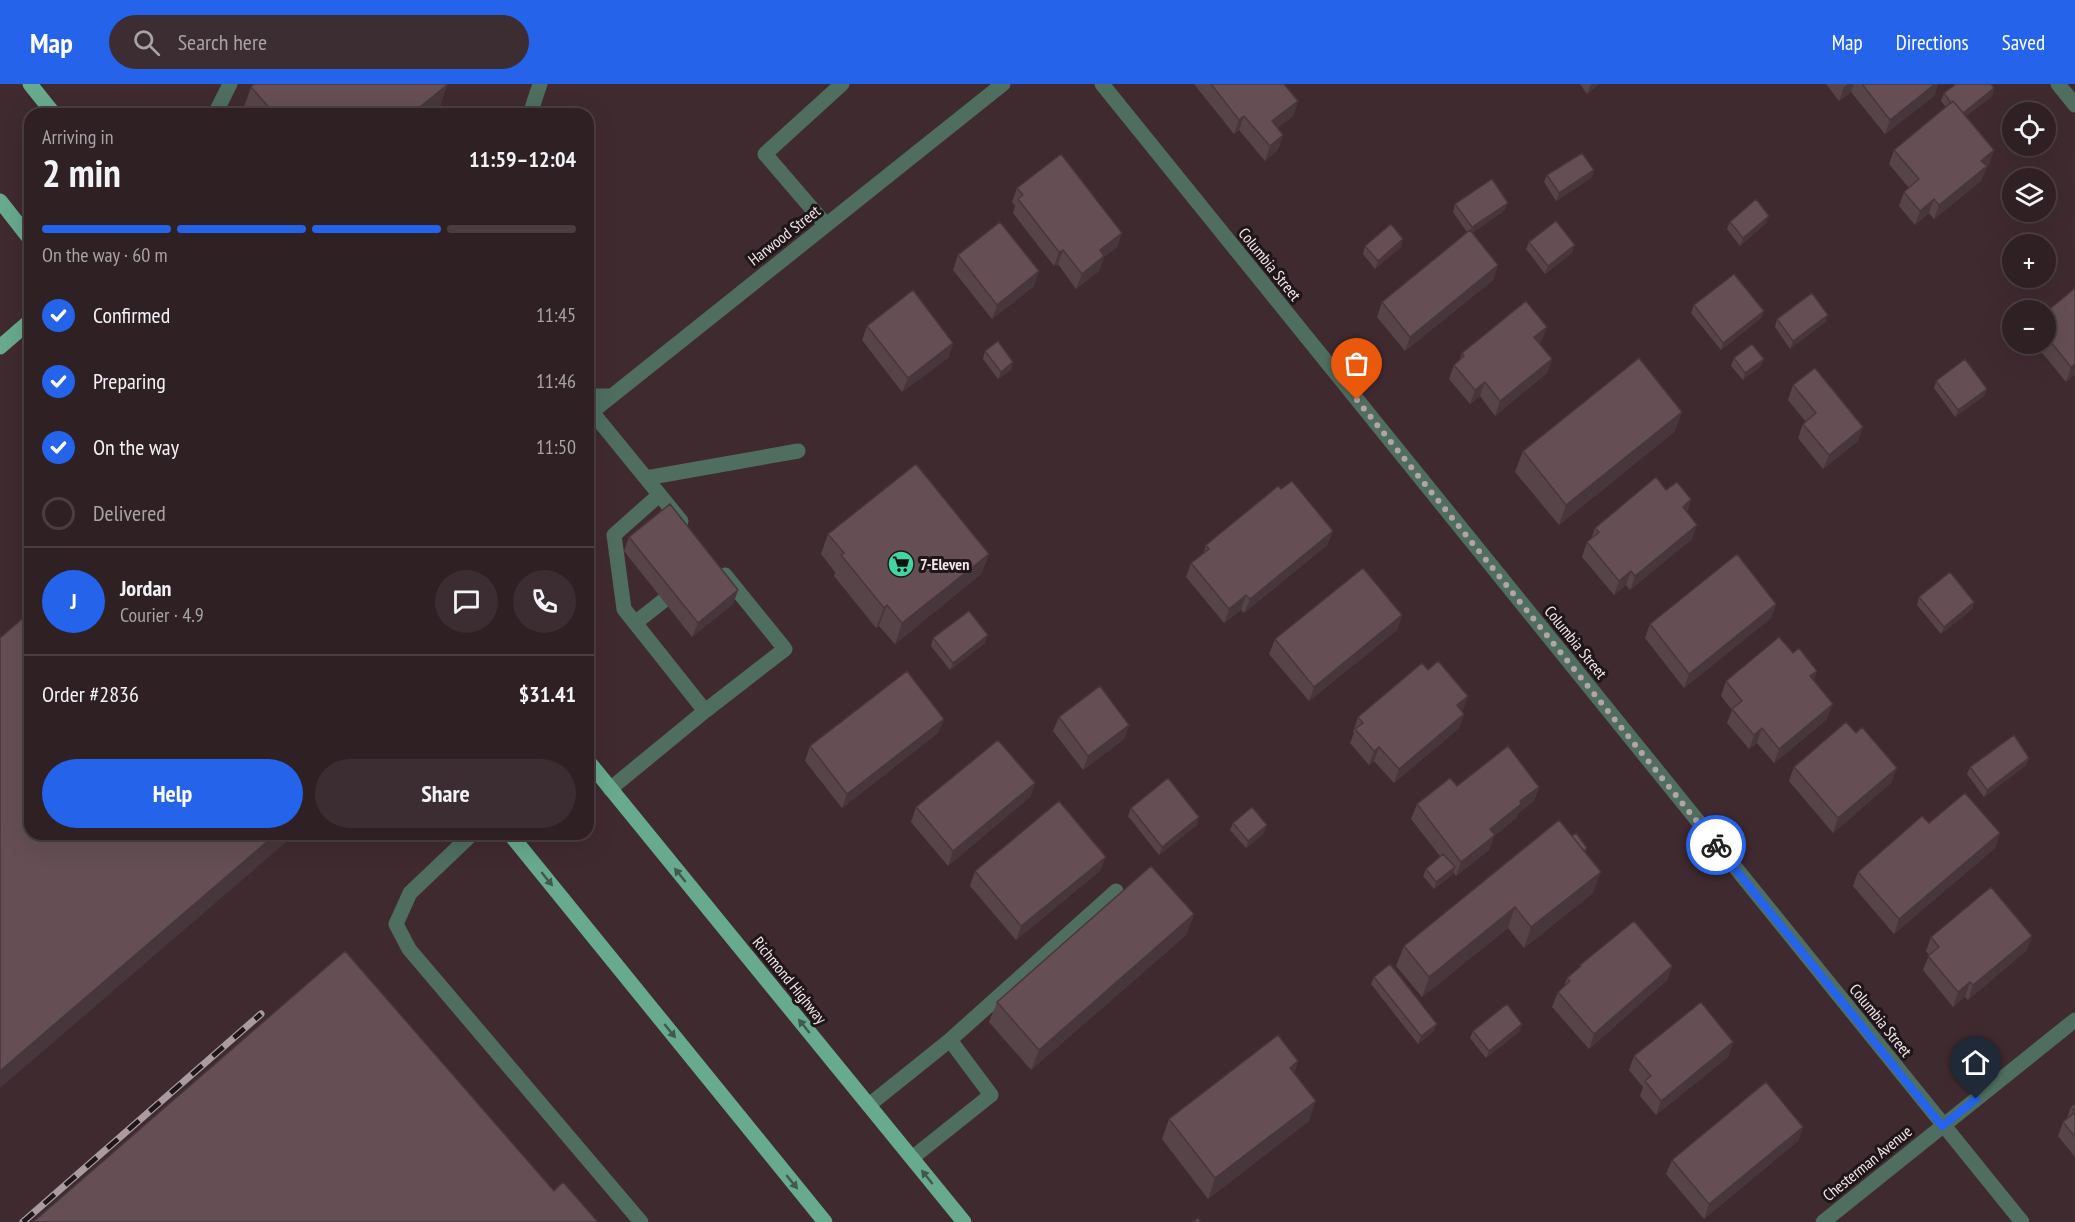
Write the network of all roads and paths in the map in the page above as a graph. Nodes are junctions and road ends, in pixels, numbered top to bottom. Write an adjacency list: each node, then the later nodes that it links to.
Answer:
1 (30, 84): 9 (main road)
2 (230, 84): 10 (street)
3 (540, 84): 11 (street)
4 (842, 84): 13 (street)
5 (1102, 84): 37 (street, Columbia Street)
6 (2058, 84): 8 (street)
7 (997, 86): 13 (street, Harwood Street)
8 (2075, 105)
9 (49, 108)
10 (218, 108)
11 (532, 108)
12 (0, 201): 14 (main road)
13 (826, 225): 18 (street, Harwood Street)
14 (24, 231)
15 (24, 326): 16 (main road)
16 (0, 347)
17 (594, 396): 18 (street)
18 (612, 396): 19 (street, Harwood Street)
19 (594, 411)
20 (594, 419): 22 (street)
21 (798, 451): 22 (street)
22 (646, 478): 23 (street)
23 (659, 495): 24 (street); 27 (street)
24 (693, 536)
25 (713, 560): 28 (street)
26 (663, 601): 27 (street)
27 (635, 623): 28 (street)
28 (705, 711): 30 (street)
29 (594, 769): 30 (main road, Richmond Highway)
30 (610, 789): 36 (main road, Richmond Highway, one-way to 30)
31 (466, 840): 39 (street)
32 (515, 840): 40 (main road, one-way to 40)
33 (1116, 891): 35 (street)
34 (2075, 1020): 37 (street, Chesterman Avenue)
35 (950, 1040): 36 (street); 38 (street)
36 (869, 1105): 38 (main road, Richmond Highway)
37 (1942, 1126): 42 (street, Chesterman Avenue); 43 (street, Columbia Street)
38 (912, 1158): 41 (main road, Richmond Highway, one-way to 38)
39 (641, 1222)
40 (825, 1222)
41 (964, 1222)
42 (1823, 1222)
43 (2022, 1222)

